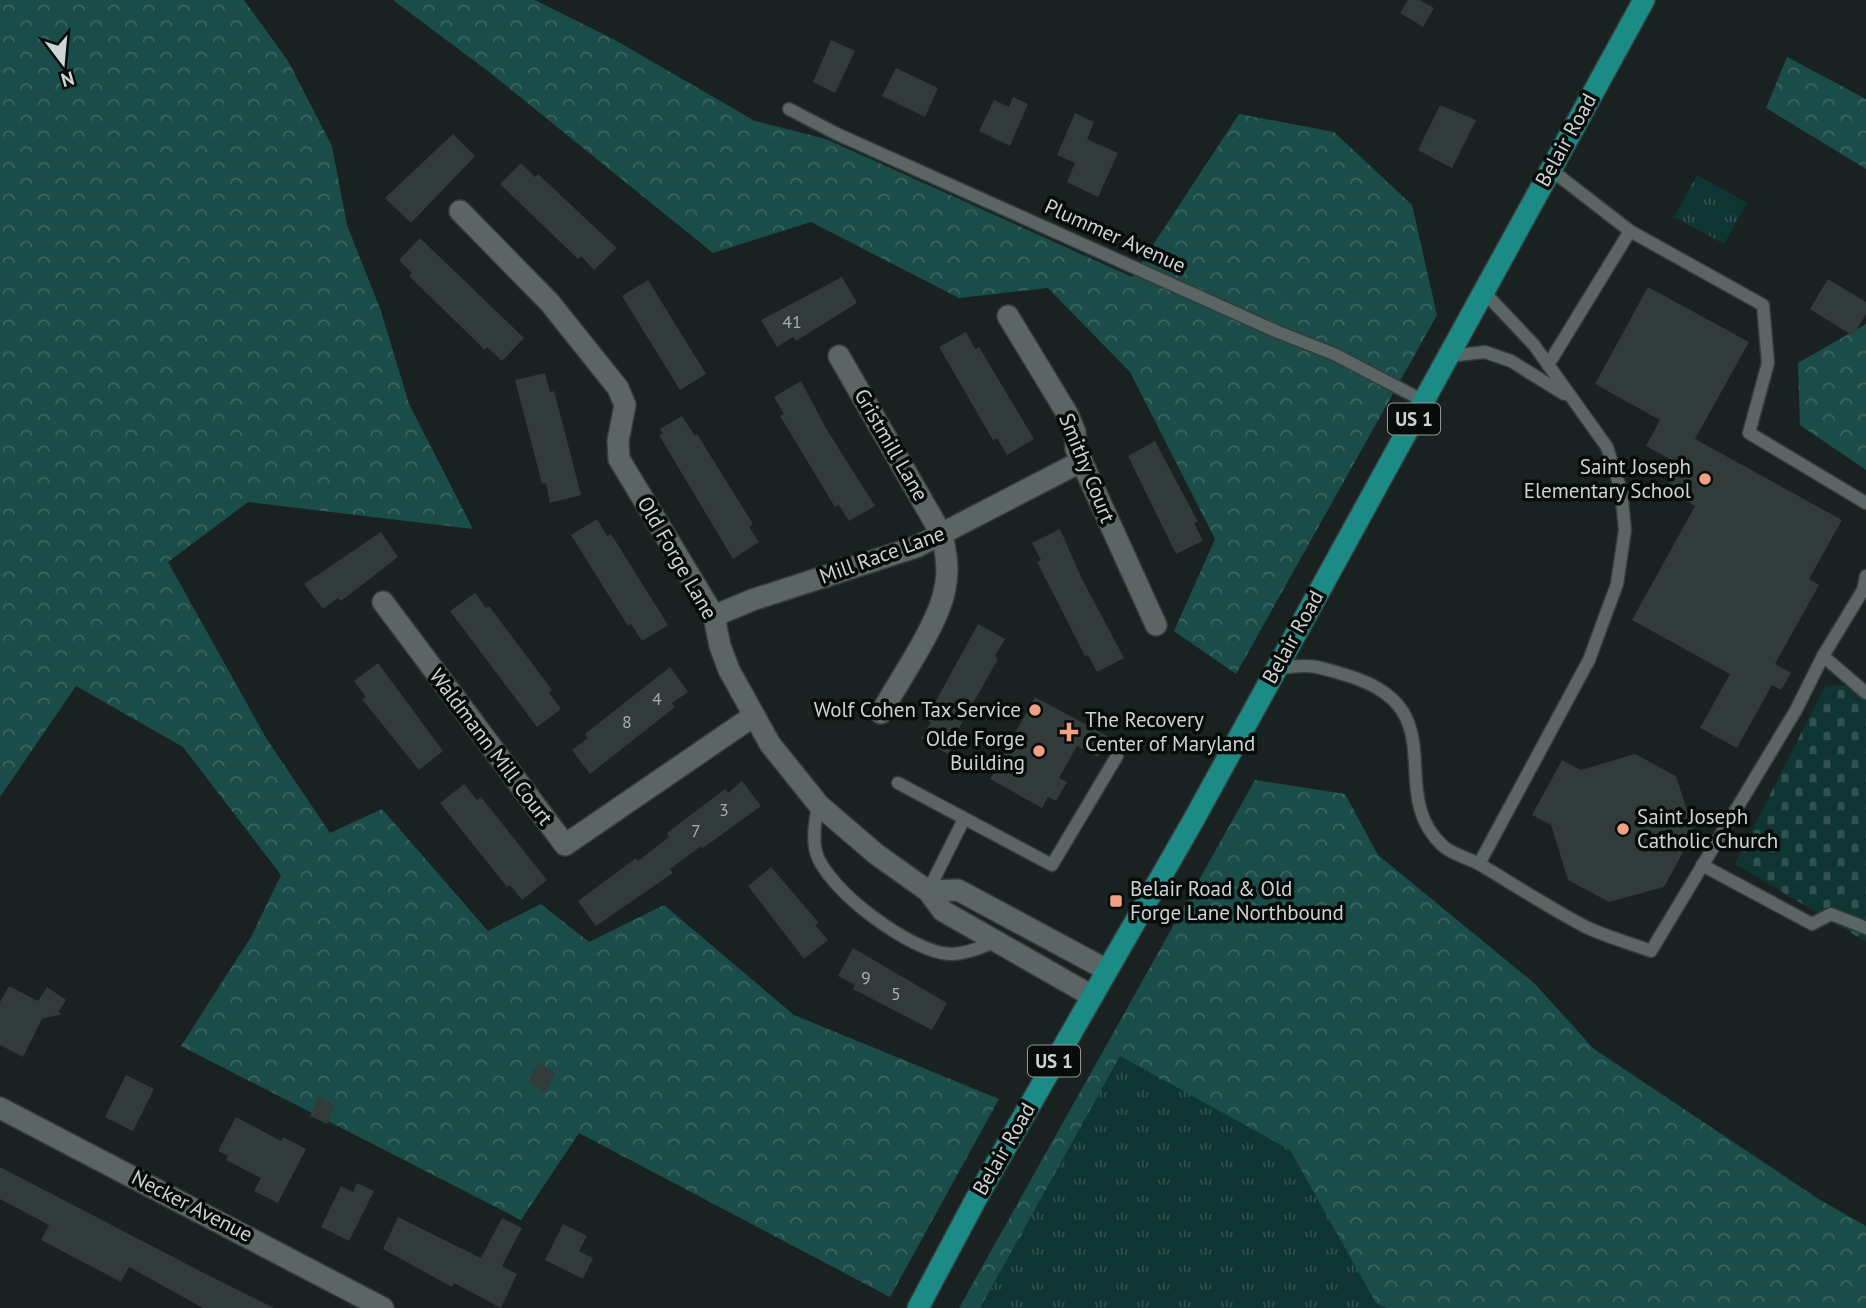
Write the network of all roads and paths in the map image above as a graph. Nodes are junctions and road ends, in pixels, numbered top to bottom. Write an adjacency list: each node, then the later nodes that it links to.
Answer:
1 (1644, 0): 3 (highway, Belair Road / US 1)
2 (789, 109): 12 (lane, Plummer Avenue)
3 (1550, 169): 5 (lane); 6 (highway, Belair Road / US 1)
4 (460, 211): 18 (street, Old Forge Lane)
5 (1630, 231): 10 (lane); 14 (lane)
6 (1484, 292): 9 (highway, Belair Road / US 1); 10 (lane)
7 (1008, 316): 13 (street, Smithy Court)
8 (839, 356): 15 (street, Gristmill Lane)
9 (1449, 356): 11 (lane); 12 (highway, Belair Road / US 1)
10 (1548, 365): 11 (lane)
11 (1569, 397): 29 (lane)
12 (1424, 401): 21 (highway, Belair Road / US 1)
13 (1082, 461): 15 (street, Mill Race Lane); 19 (street, Smithy Court)
14 (1866, 503)
15 (942, 535): 18 (street, Mill Race Lane); 23 (street)
16 (1866, 576): 20 (lane)
17 (383, 602): 24 (street, Waldmann Mill Court)
18 (714, 616): 24 (street, Old Forge Lane)
19 (1156, 625)
20 (1823, 656): 22 (lane); 30 (lane)
21 (1275, 669): 29 (lane); 34 (highway, Belair Road / US 1)
22 (1866, 693)
23 (881, 713)
24 (752, 717): 27 (street, Old Forge Lane)
25 (1116, 756): 28 (lane)
26 (898, 783): 28 (lane)
27 (818, 803): 31 (street, Old Forge Lane); 33 (lane)
28 (964, 819): 31 (lane)
29 (1479, 864): 30 (lane)
30 (1702, 866): 32 (lane)
31 (928, 891): 33 (street, Old Forge Lane); 34 (street)
32 (1866, 928)
33 (997, 941): 35 (street, Old Forge Lane)
34 (1107, 970): 35 (highway, Belair Road / US 1)
35 (1092, 996): 38 (highway, Belair Road / US 1)
36 (0, 1108): 37 (street, Necker Avenue)
37 (383, 1308)
38 (918, 1308)

